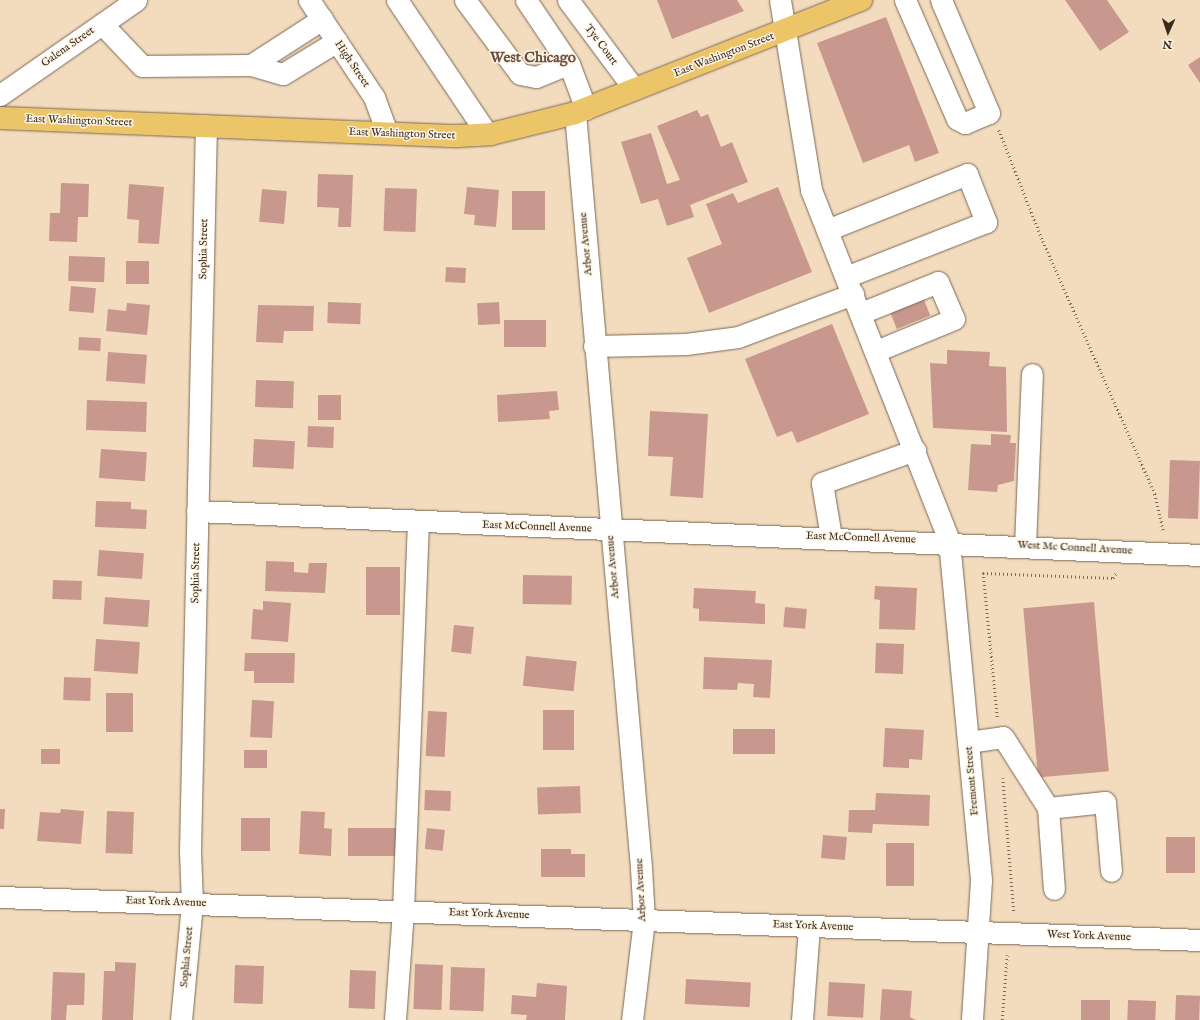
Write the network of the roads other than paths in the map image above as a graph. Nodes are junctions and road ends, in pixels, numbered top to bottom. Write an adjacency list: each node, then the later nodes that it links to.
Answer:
1 (136, 0): 12 (street, Galena Street)
2 (309, 0): 11 (street, High Street)
3 (466, 0): 15 (street)
4 (526, 0): 15 (street, Arbor Avenue)
5 (568, 0): 17 (street, Tye Court)
6 (780, 0): 13 (street, Fremont Street)
7 (861, 0): 13 (main road, East Washington Street)
8 (905, 0): 9 (street)
9 (941, 0)
10 (398, 1): 23 (street)
11 (322, 20): 14 (street, High Street); 16 (street)
12 (102, 24): 16 (street); 18 (street, Galena Street)
13 (786, 31): 17 (main road, East Washington Street); 24 (street, Fremont Street)
14 (337, 41): 16 (street); 22 (street, High Street)
15 (569, 64): 19 (street, Arbor Avenue)
16 (251, 66)
17 (634, 89): 19 (main road, East Washington Street)
18 (0, 95)
19 (581, 111): 23 (main road, East Washington Street); 27 (street, Arbor Avenue)
20 (0, 118): 21 (main road, East Washington Street)
21 (206, 125): 22 (main road, East Washington Street); 31 (street, Sophia Street)
22 (387, 133): 23 (main road, East Washington Street)
23 (487, 134)
24 (827, 230): 25 (street, Fremont Street); 25 (street)
25 (849, 285): 26 (street, Fremont Street); 27 (street)
26 (861, 313): 28 (street, Fremont Street); 28 (street)
27 (594, 346): 33 (street, Arbor Avenue)
28 (876, 351): 30 (street, Fremont Street)
29 (1032, 374): 36 (street)
30 (915, 450): 34 (street); 35 (street, Fremont Street)
31 (197, 511): 32 (street, East McConnell Avenue); 43 (street, Sophia Street)
32 (418, 522): 33 (street, East McConnell Avenue); 44 (street)
33 (609, 529): 34 (street, East McConnell Avenue); 45 (street, Arbor Avenue)
34 (831, 537): 35 (street, East McConnell Avenue)
35 (949, 541): 36 (street, West Mc Connell Avenue); 38 (street, Fremont Street)
36 (1024, 546): 37 (street, West Mc Connell Avenue)
37 (1200, 555)
38 (968, 742): 39 (street); 47 (street, Fremont Street)
39 (1048, 808): 40 (street); 41 (street)
40 (1111, 871)
41 (1054, 889)
42 (0, 897): 43 (street, East York Avenue)
43 (192, 903): 44 (street, East York Avenue); 49 (street, Sophia Street)
44 (403, 911): 45 (street, East York Avenue); 50 (street)
45 (644, 920): 46 (street, East York Avenue); 51 (street, Arbor Avenue)
46 (809, 926): 47 (street, East York Avenue); 52 (street)
47 (979, 932): 48 (street, West York Avenue); 53 (street, Fremont Street)
48 (1200, 940)
49 (181, 1020)
50 (395, 1020)
51 (632, 1020)
52 (802, 1020)
53 (972, 1020)

